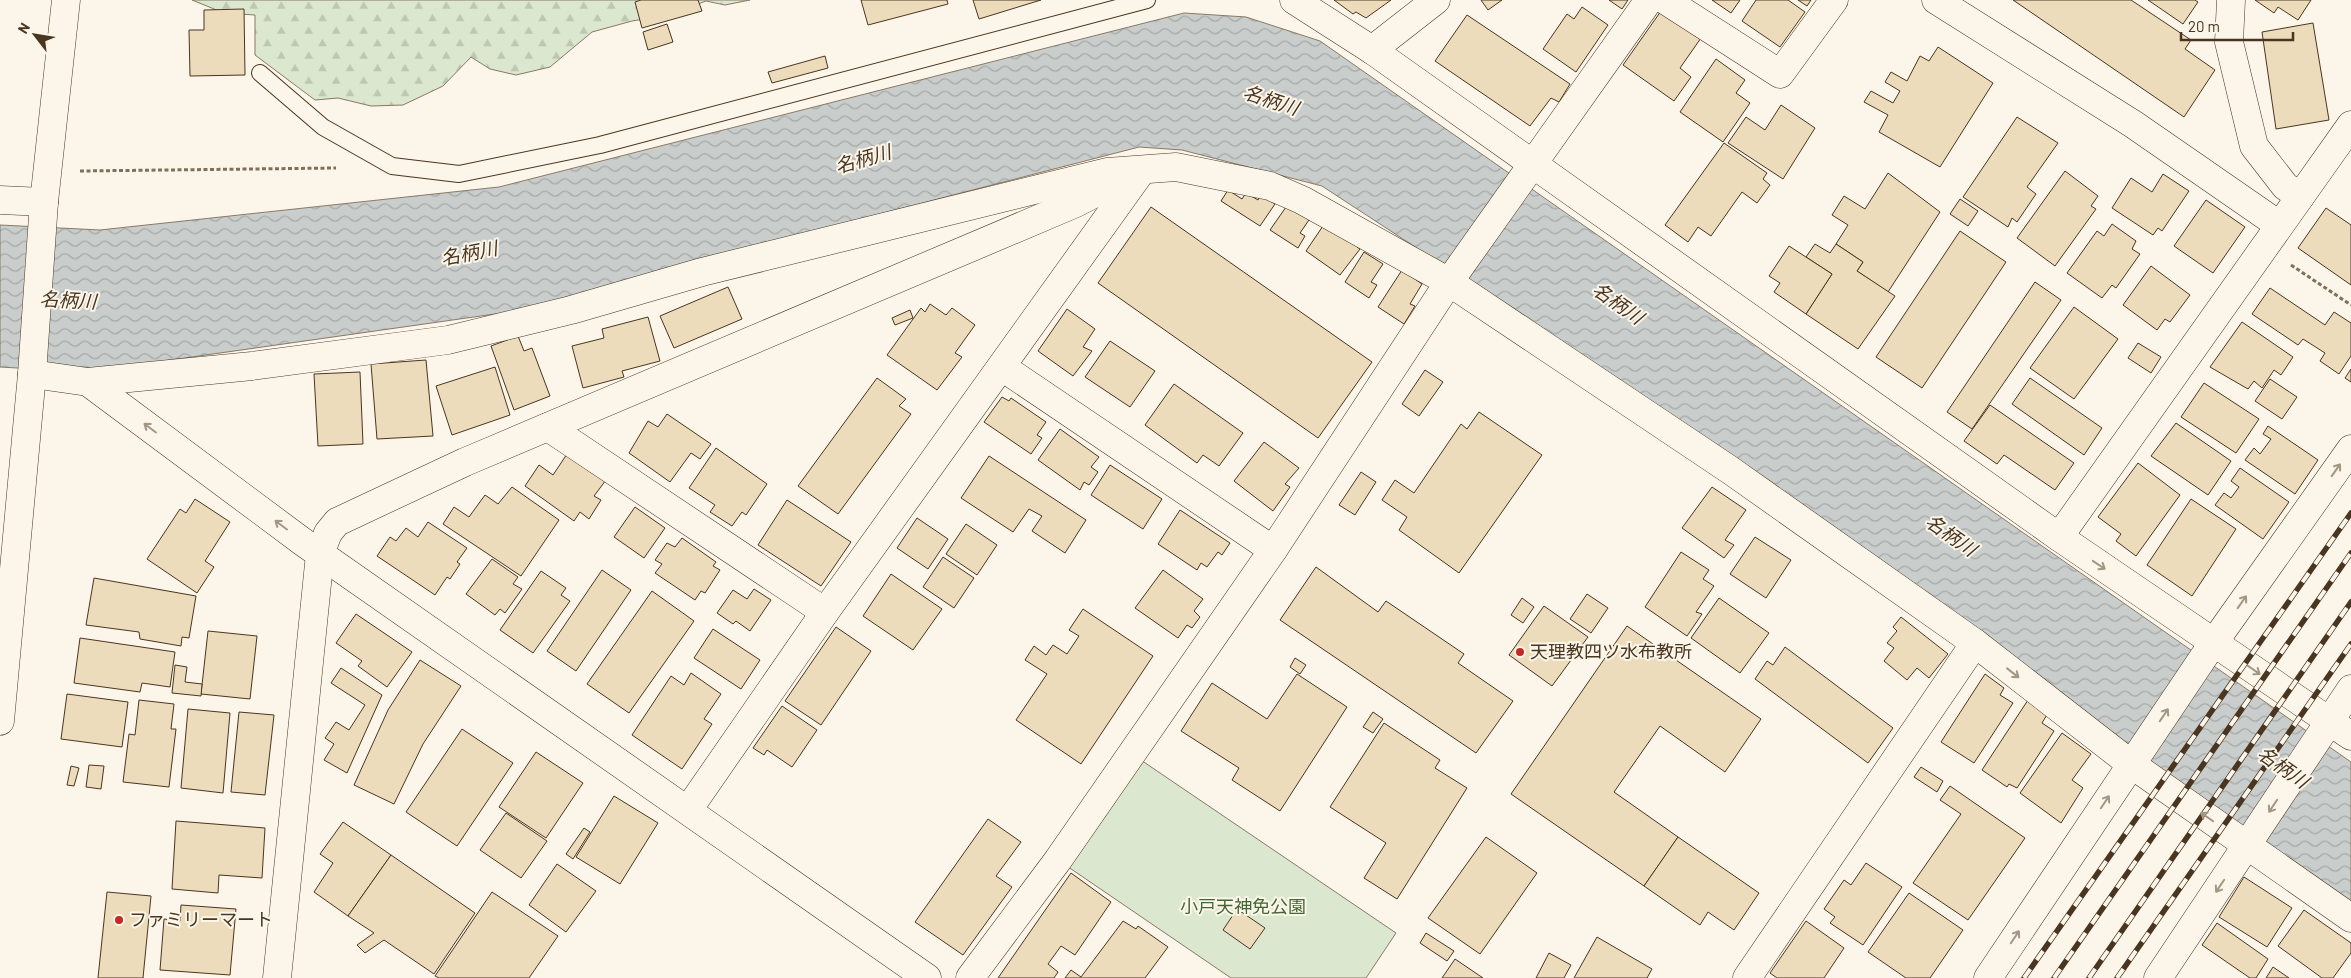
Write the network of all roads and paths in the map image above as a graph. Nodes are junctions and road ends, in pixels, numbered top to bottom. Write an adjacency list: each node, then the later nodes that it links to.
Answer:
1 (66, 0): 19 (street)
2 (1147, 0): 13 (lane)
3 (1294, 0): 10 (street)
4 (1436, 0): 10 (street)
5 (1649, 0): 14 (street)
6 (1665, 0): 7 (street)
7 (1834, 0)
8 (1936, 0): 20 (street)
9 (2232, 0): 17 (street)
10 (1372, 50): 14 (street)
11 (260, 73): 13 (lane)
12 (2351, 126): 17 (street)
13 (392, 166): 16 (path)
14 (1533, 166): 21 (street); 28 (street)
15 (1143, 168): 21 (street); 23 (street); 25 (street); 26 (street)
16 (74, 171)
17 (2300, 197): 20 (street)
18 (0, 200): 19 (street)
19 (44, 202): 24 (street)
20 (2271, 236): 22 (path); 28 (street)
21 (1450, 282): 29 (street); 33 (street)
22 (2351, 305)
23 (1002, 367): 29 (street); 32 (street)
24 (32, 374): 25 (street); 31 (street)
25 (88, 382): 30 (street, one-way to 25)
26 (548, 427): 30 (street); 32 (street)
27 (2351, 449): 34 (street, one-way to 27)
28 (2059, 537): 34 (street, one-way to 34)
29 (1273, 550): 46 (street)
30 (320, 554): 40 (street); 44 (street)
31 (5, 602): 36 (street)
32 (825, 612): 40 (street)
33 (1975, 643): 39 (street, one-way to 39); 43 (street)
34 (2210, 648): 37 (street, one-way to 37); 39 (street, one-way to 34)
35 (2351, 689): 37 (street)
36 (0, 721)
37 (2324, 729): 38 (street); 41 (street, one-way to 41)
38 (2351, 736)
39 (2134, 759): 41 (street, one-way to 39); 47 (street, one-way to 39)
40 (688, 810): 45 (street)
41 (2249, 842): 42 (street); 48 (street, one-way to 48)
42 (2351, 918)
43 (1753, 976)
44 (277, 978)
45 (927, 978)
46 (970, 978)
47 (1988, 978)
48 (2158, 978)

